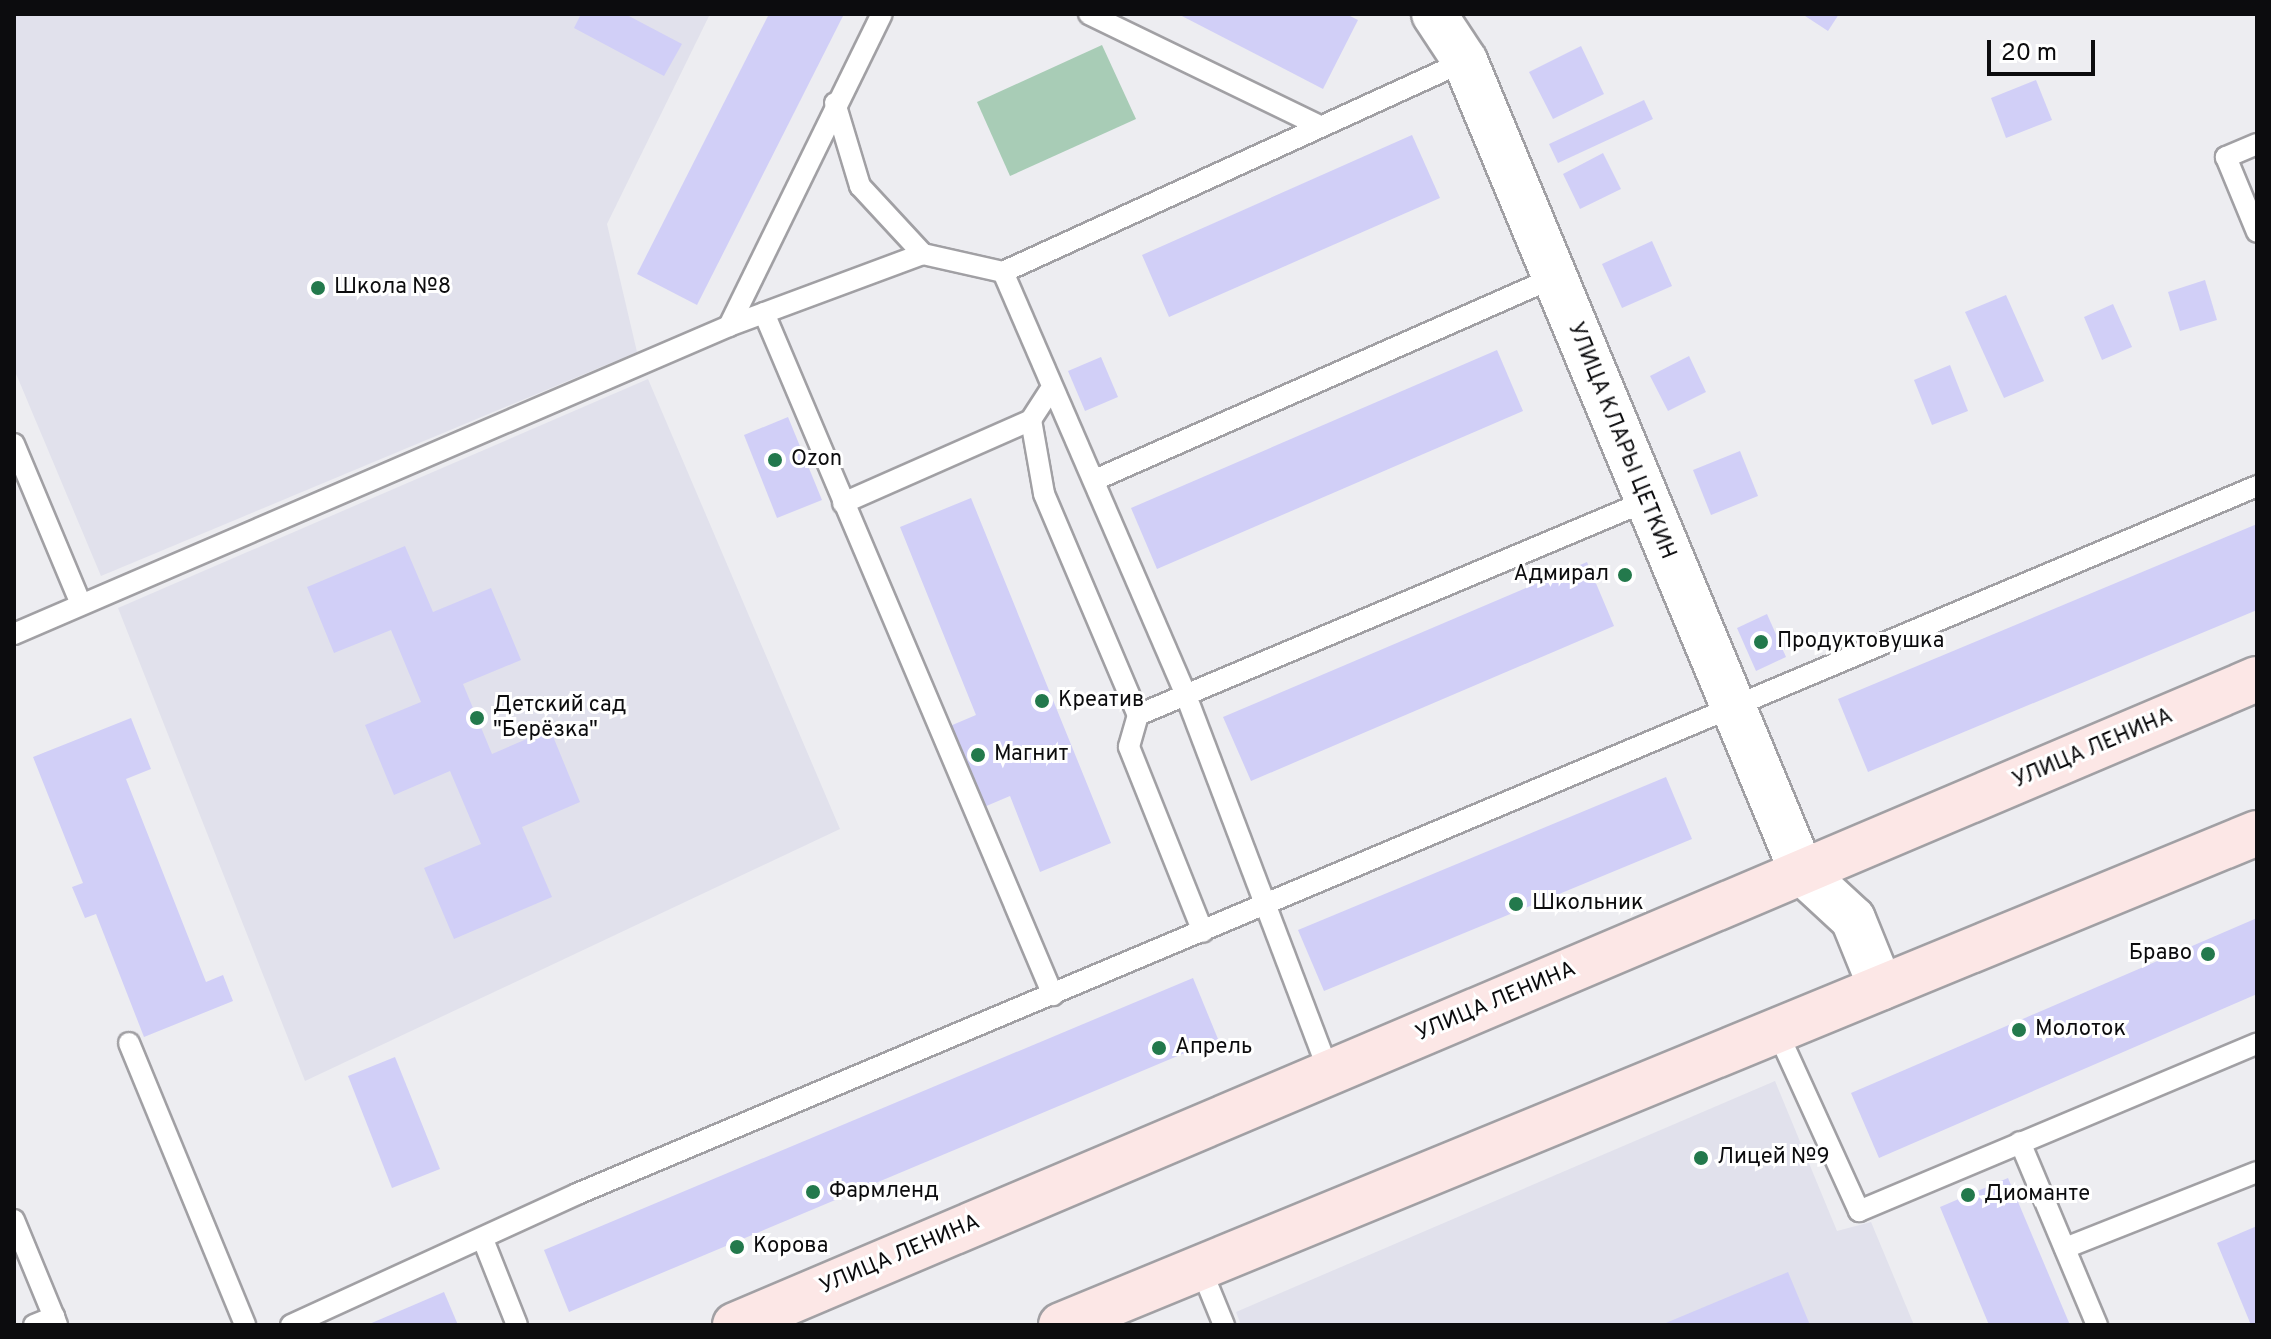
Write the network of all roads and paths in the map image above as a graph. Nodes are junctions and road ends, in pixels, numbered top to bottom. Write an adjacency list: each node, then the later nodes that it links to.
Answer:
1 (882, 14): 5 (lane)
2 (1089, 14): 6 (lane)
3 (1434, 14): 4 (street, УЛИЦА КЛАРЫ ЦЕТКИН)
4 (1465, 61): 6 (lane); 11 (street, УЛИЦА КЛАРЫ ЦЕТКИН)
5 (835, 103): 9 (lane); 13 (lane)
6 (1318, 125): 10 (lane)
7 (2257, 144): 8 (lane)
8 (2257, 232)
9 (923, 254): 10 (lane); 12 (lane)
10 (1003, 272): 14 (lane)
11 (1555, 277): 17 (lane); 19 (street, УЛИЦА КЛАРЫ ЦЕТКИН)
12 (764, 313): 13 (lane); 20 (lane)
13 (729, 326): 21 (lane)
14 (1049, 392): 15 (lane); 17 (lane)
15 (1031, 420): 20 (lane); 26 (lane)
16 (14, 444): 21 (lane)
17 (1097, 479): 24 (lane)
18 (2257, 486): 25 (lane)
19 (1644, 502): 24 (lane); 25 (street, УЛИЦА КЛАРЫ ЦЕТКИН)
20 (843, 503): 32 (lane)
21 (80, 602): 22 (lane)
22 (14, 634)
23 (2257, 679): 28 (main road, УЛИЦА ЛЕНИНА)
24 (1185, 693): 26 (lane); 29 (lane)
25 (1732, 708): 28 (street, УЛИЦА КЛАРЫ ЦЕТКИН); 29 (lane)
26 (1138, 715): 30 (lane)
27 (2257, 833): 31 (main road)
28 (1802, 872): 31 (street); 36 (main road, УЛИЦА ЛЕНИНА)
29 (1268, 906): 30 (lane); 36 (lane)
30 (1203, 932): 32 (lane)
31 (1881, 988): 33 (main road)
32 (1053, 995): 40 (lane)
33 (1777, 1031): 37 (lane); 42 (main road)
34 (129, 1043): 45 (lane)
35 (2257, 1044): 37 (lane)
36 (1329, 1073): 48 (main road, УЛИЦА ЛЕНИНА)
37 (2020, 1142): 41 (lane)
38 (2257, 1172): 41 (lane)
39 (14, 1220): 43 (lane)
40 (484, 1242): 46 (lane); 47 (lane)
41 (2065, 1248): 51 (lane)
42 (1201, 1269): 49 (main road); 50 (lane)
43 (56, 1321): 44 (lane)
44 (34, 1325)
45 (245, 1325)
46 (291, 1325)
47 (517, 1325)
48 (735, 1325)
49 (1061, 1325)
50 (1224, 1325)
51 (2097, 1325)

